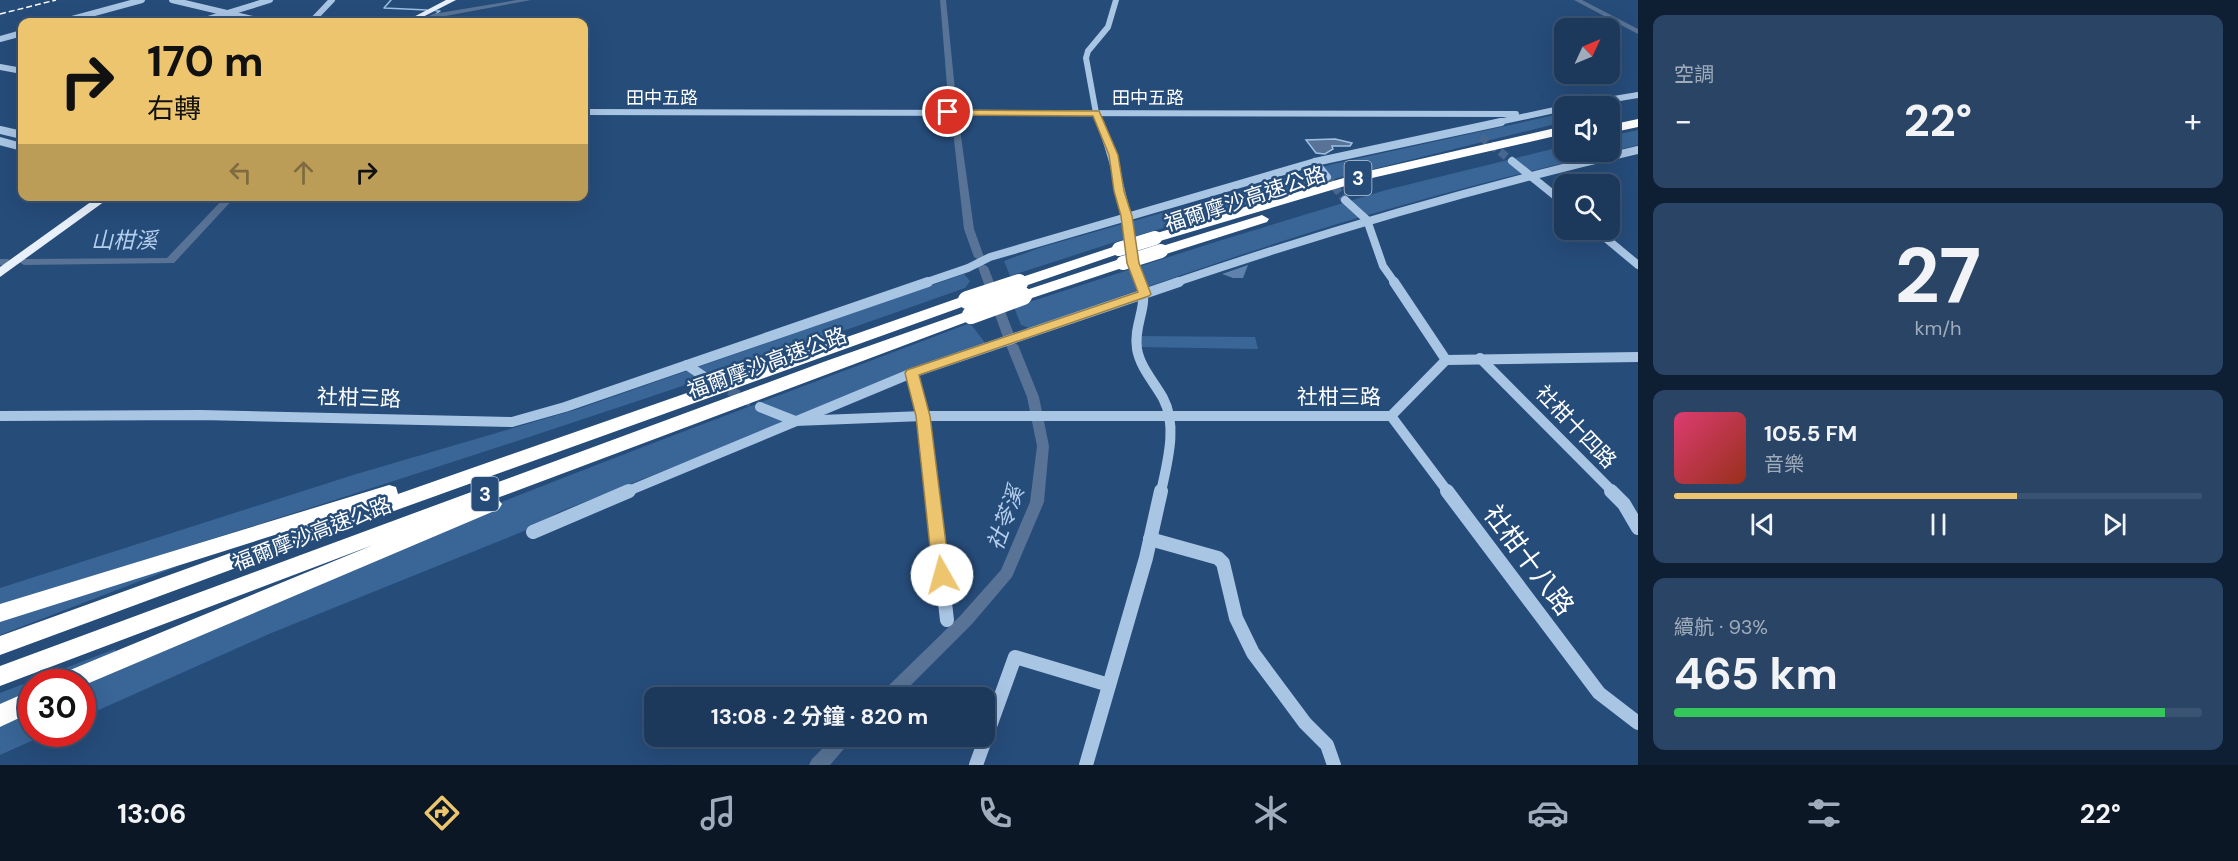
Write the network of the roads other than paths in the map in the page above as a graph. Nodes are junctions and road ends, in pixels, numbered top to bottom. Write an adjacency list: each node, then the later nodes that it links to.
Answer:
1 (142, 0): 8 (street)
2 (172, 0): 7 (street)
3 (270, 0): 7 (street)
4 (332, 0): 11 (street)
5 (452, 0): 12 (main road)
6 (1116, 0): 21 (street)
7 (228, 13): 9 (street); 10 (street)
8 (76, 18)
9 (211, 18)
10 (249, 18)
11 (315, 18)
12 (416, 18)
13 (18, 34): 14 (street)
14 (0, 39)
15 (0, 67): 16 (street)
16 (18, 70)
17 (1638, 95): 18 (street)
18 (1620, 98)
19 (1554, 110): 22 (street)
20 (588, 112): 21 (street, 田中五路)
21 (1096, 113): 22 (street, 田中五路); 43 (street)
22 (1533, 114): 37 (street, 社柑三路)
23 (1638, 115): 24 (highway)
24 (1620, 118)
25 (1638, 123): 26 (highway)
26 (1620, 127)
27 (0, 130): 30 (street)
28 (1554, 132): 46 (highway, 福爾摩沙高速公路 / 3)
29 (0, 135): 32 (street)
30 (18, 141)
31 (1554, 141): 46 (highway, 福爾摩沙高速公路 / 3)
32 (18, 142)
33 (18, 143): 34 (street)
34 (0, 144)
35 (1638, 150): 38 (street)
36 (1512, 161): 38 (street)
37 (1315, 162): 39 (street); 43 (street, 社柑三路)
38 (1530, 175): 40 (street); 44 (street)
39 (1327, 177)
40 (1554, 195)
41 (1345, 200): 44 (street)
42 (100, 201): 48 (main road)
43 (1127, 216): 49 (street); 54 (street, 社柑三路)
44 (1367, 220): 49 (street); 53 (street)
45 (1608, 240): 47 (street)
46 (1158, 244): 50 (highway, 福爾摩沙高速公路 / 3, bridge)
47 (1638, 264)
48 (0, 273)
49 (1144, 294): 55 (street); 62 (street)
50 (969, 307): 56 (highway, 福爾摩沙高速公路 / 3); 57 (highway, 福爾摩沙高速公路 / 3)
51 (1638, 357): 52 (street)
52 (1480, 358): 53 (street); 64 (street, 社柑十四路)
53 (1446, 360): 61 (street, 社柑三路)
54 (687, 365): 57 (street); 59 (street, 社柑三路)
55 (912, 373): 60 (street); 63 (street)
56 (798, 377): 70 (highway); 71 (highway, 福爾摩沙高速公路 / 3)
57 (703, 385): 67 (highway); 69 (highway, 福爾摩沙高速公路 / 3)
58 (760, 407): 63 (street)
59 (0, 416)
60 (923, 416): 62 (street, 社柑三路); 63 (street); 68 (street)
61 (1391, 416): 62 (street, 社柑三路); 75 (street, 社柑十八路)
62 (1170, 417): 66 (street)
63 (795, 421): 65 (street)
64 (1638, 528)
65 (533, 532)
66 (1150, 539): 72 (street); 78 (street)
67 (0, 613)
68 (947, 620)
69 (0, 646)
70 (96, 670)
71 (0, 676)
72 (1109, 685): 76 (street); 77 (street)
73 (18, 707): 74 (highway)
74 (0, 716)
75 (1638, 723)
76 (976, 765)
77 (1086, 765)
78 (1334, 765)

